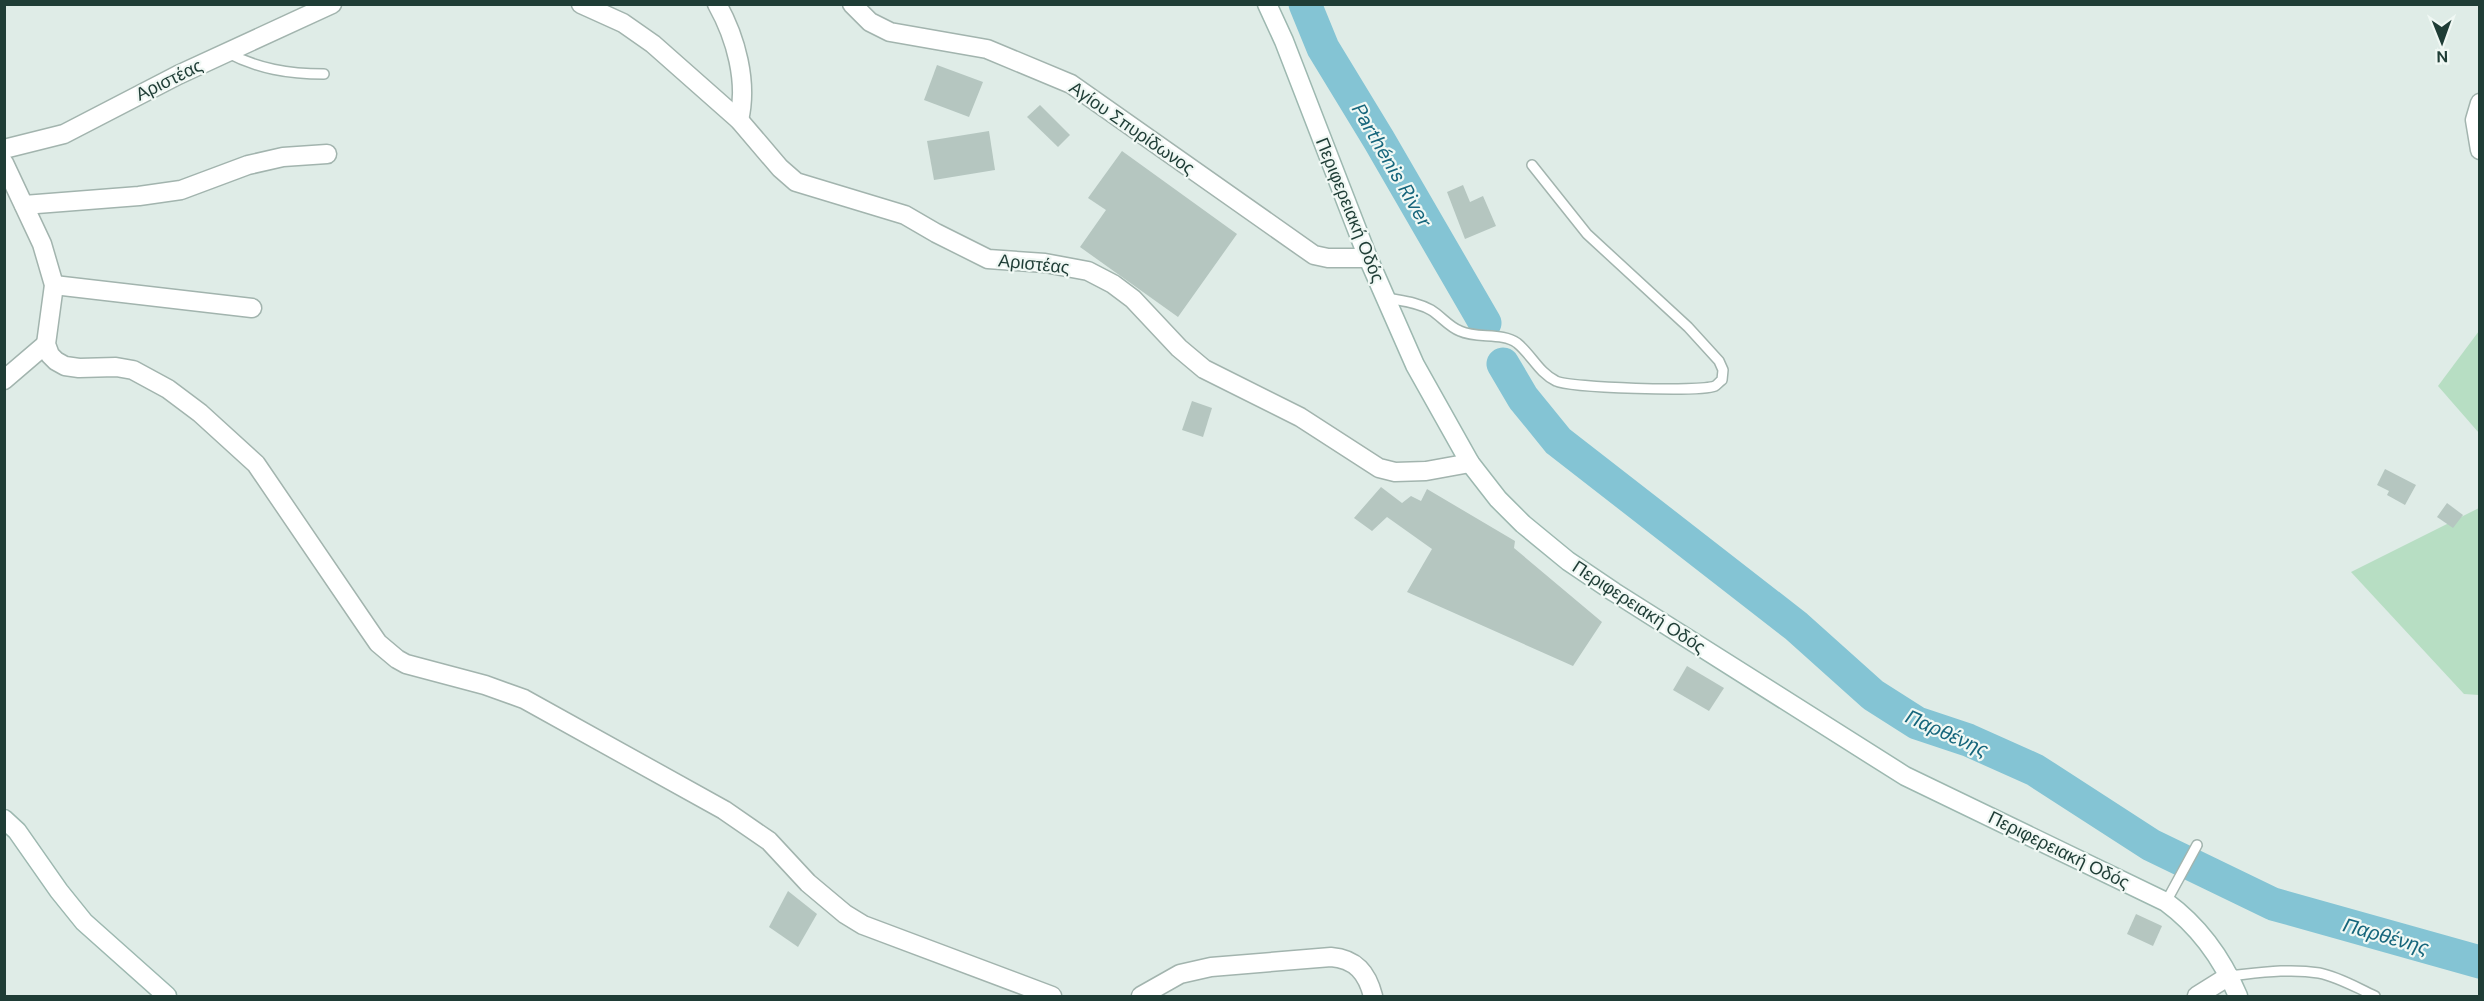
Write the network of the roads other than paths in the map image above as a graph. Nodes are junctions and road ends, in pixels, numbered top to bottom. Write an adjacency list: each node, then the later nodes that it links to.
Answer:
1 (332, 4): 6 (street, Αριστέας)
2 (581, 4): 9 (street, Αριστέας)
3 (717, 4): 9 (street)
4 (852, 4): 16 (street, Αγίου Σπυρίδωνος)
5 (1267, 4): 16 (street, Περιφερειακή Οδός)
6 (226, 52): 7 (lane); 10 (street, Αριστέας)
7 (324, 74)
8 (2480, 103): 11 (street)
9 (740, 120): 22 (street, Αριστέας)
10 (4, 149)
11 (2480, 150)
12 (327, 154): 15 (street)
13 (4, 163): 15 (street)
14 (1532, 165): 18 (lane)
15 (24, 205): 17 (street)
16 (1368, 258): 18 (street, Περιφερειακή Οδός)
17 (54, 285): 19 (street); 20 (street)
18 (1387, 298): 22 (street, Περιφερειακή Οδός)
19 (252, 308)
20 (46, 344): 21 (street); 28 (street)
21 (4, 380)
22 (1470, 463): 25 (street, Περιφερειακή Οδός)
23 (4, 819): 27 (street)
24 (2197, 845): 25 (lane)
25 (2166, 902): 26 (street, Περιφερειακή Οδός)
26 (2229, 976): 31 (street); 32 (street, Περιφερειακή Οδός); 33 (lane)
27 (167, 996)
28 (1052, 996)
29 (1141, 996): 30 (street)
30 (1373, 996)
31 (2197, 996)
32 (2238, 996)
33 (2375, 996)

